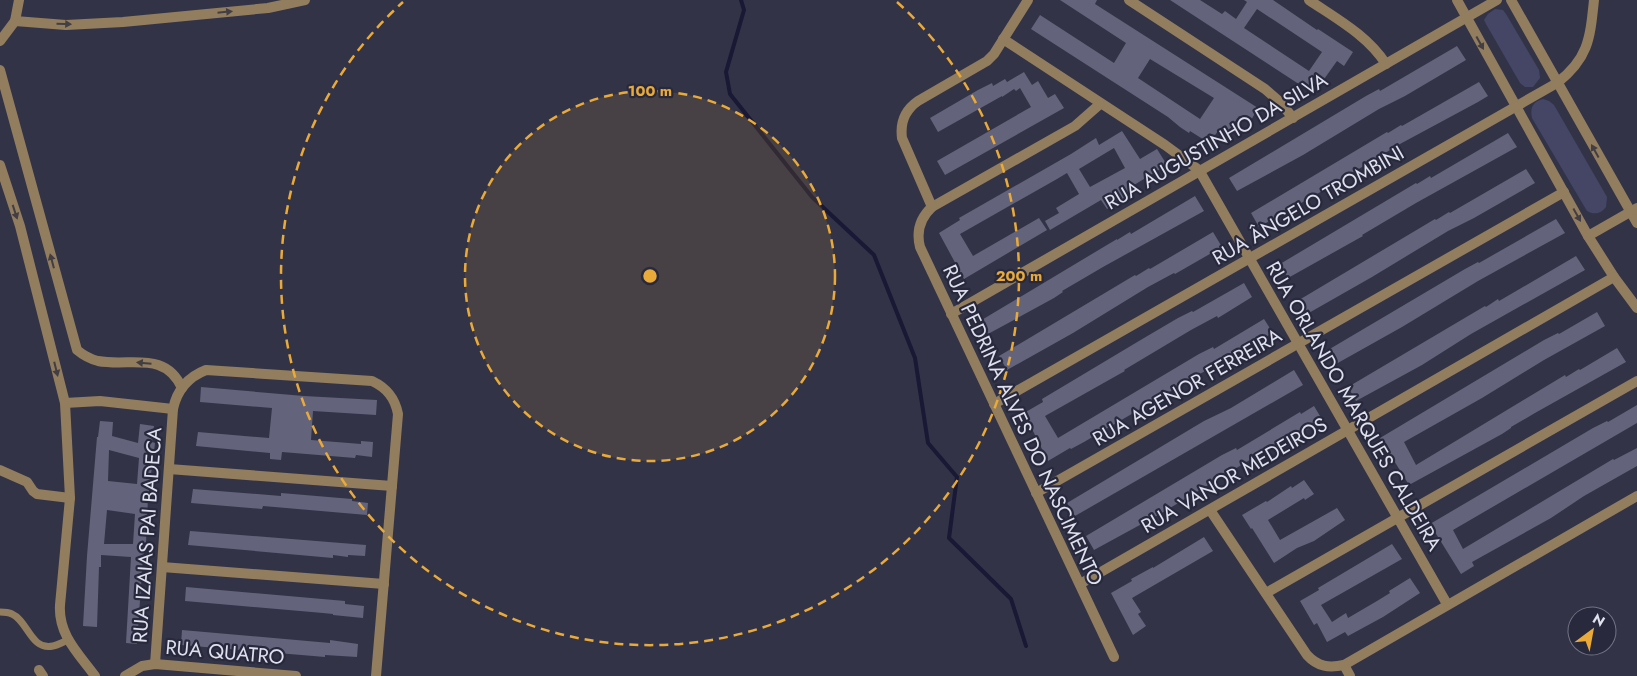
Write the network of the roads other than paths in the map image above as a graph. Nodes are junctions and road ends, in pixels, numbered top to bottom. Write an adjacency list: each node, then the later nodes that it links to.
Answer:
1 (19, 0): 11 (street)
2 (305, 0): 11 (street, one-way to 2)
3 (1028, 0): 12 (street)
4 (1129, 0): 19 (street)
5 (1309, 0): 14 (street)
6 (1457, 0): 10 (street)
7 (1497, 0): 10 (street, RUA AUGUSTINHO DA SILVA)
8 (1511, 0): 16 (street)
9 (1594, 0): 16 (street, RUA ÂNGELO TROMBINI)
10 (1466, 18): 14 (street, RUA AUGUSTINHO DA SILVA); 18 (street, one-way to 18)
11 (15, 21): 13 (street)
12 (1003, 39): 17 (street, RUA ORLANDO MARQUES CALDEIRA); 23 (street)
13 (0, 41)
14 (1386, 64): 19 (street, RUA AUGUSTINHO DA SILVA)
15 (0, 70): 33 (street, one-way to 15)
16 (1557, 83): 18 (street, RUA ÂNGELO TROMBINI); 24 (street, one-way to 16)
17 (1100, 104): 21 (street, RUA ORLANDO MARQUES CALDEIRA); 23 (street)
18 (1516, 106): 22 (street); 27 (street, RUA ÂNGELO TROMBINI)
19 (1293, 118): 21 (street, RUA AUGUSTINHO DA SILVA)
20 (0, 165): 34 (street, one-way to 34)
21 (1199, 170): 27 (street, RUA ORLANDO MARQUES CALDEIRA); 30 (street, RUA AUGUSTINHO DA SILVA)
22 (1564, 192): 26 (street, one-way to 26); 31 (street, RUA AGENOR FERREIRA)
23 (932, 207): 30 (street, RUA PEDRINA ALVES DO NASCIMENTO)
24 (1633, 210): 25 (street); 26 (street)
25 (1637, 223)
26 (1588, 236): 28 (street)
27 (1249, 258): 31 (street, RUA ORLANDO MARQUES CALDEIRA); 35 (street, RUA ÂNGELO TROMBINI)
28 (1614, 277): 29 (street); 37 (street, RUA VANOR MEDEIROS)
29 (1637, 308)
30 (952, 314): 35 (street, RUA PEDRINA ALVES DO NASCIMENTO)
31 (1298, 344): 37 (street, RUA ORLANDO MARQUES CALDEIRA); 43 (street, RUA AGENOR FERREIRA)
32 (1637, 381): 47 (street)
33 (182, 388): 36 (street, RUA IZAIAS PAI BADECA); 42 (street)
34 (65, 403): 36 (street); 45 (street)
35 (994, 404): 43 (street, RUA PEDRINA ALVES DO NASCIMENTO)
36 (173, 409): 38 (street, RUA IZAIAS PAI BADECA)
37 (1348, 430): 46 (street, RUA VANOR MEDEIROS); 47 (street, RUA ORLANDO MARQUES CALDEIRA)
38 (169, 469): 42 (street); 48 (street, RUA IZAIAS PAI BADECA)
39 (0, 470): 41 (street)
40 (0, 479): 41 (street)
41 (27, 482): 45 (street)
42 (392, 486): 49 (street)
43 (1036, 493): 50 (street, RUA PEDRINA ALVES DO NASCIMENTO)
44 (1637, 496): 52 (street)
45 (70, 498): 54 (street)
46 (1210, 510): 50 (street, RUA VANOR MEDEIROS); 51 (street)
47 (1398, 518): 51 (street); 52 (street, RUA ORLANDO MARQUES CALDEIRA)
48 (162, 567): 49 (street); 56 (street, RUA IZAIAS PAI BADECA)
49 (384, 584): 61 (street)
50 (1080, 584): 55 (street, RUA PEDRINA ALVES DO NASCIMENTO)
51 (1266, 593): 57 (street)
52 (1447, 604): 57 (street)
53 (0, 612): 54 (lane)
54 (68, 640): 58 (street)
55 (1114, 657)
56 (155, 664): 59 (street, RUA QUATRO); 60 (street, RUA QUATRO)
57 (1344, 664): 62 (street)
58 (95, 676)
59 (125, 676)
60 (296, 676)
61 (376, 676)
62 (1350, 676)

